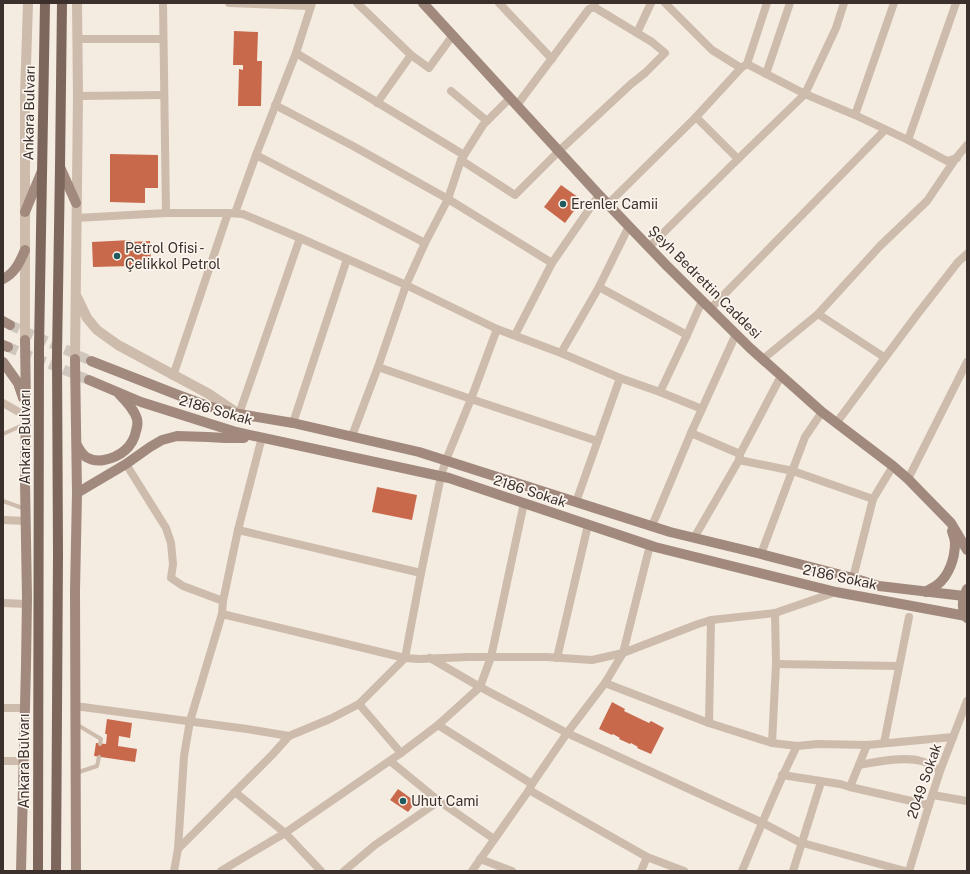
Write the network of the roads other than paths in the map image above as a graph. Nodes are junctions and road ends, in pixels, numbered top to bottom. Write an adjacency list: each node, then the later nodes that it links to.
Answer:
1 (28, 3): 53 (street, Ankara Bulvarı)
2 (62, 3): 47 (main road)
3 (77, 3): 21 (street)
4 (163, 3): 22 (street)
5 (229, 3): 17 (street)
6 (356, 3): 24 (street)
7 (423, 3): 20 (main road, Şeyh Bedrettin Caddesi)
8 (499, 3): 25 (street)
9 (651, 3): 19 (street)
10 (665, 3): 26 (street)
11 (767, 3): 26 (street)
12 (790, 3): 27 (street)
13 (844, 3): 29 (street)
14 (894, 3): 35 (street)
15 (956, 3): 39 (street)
16 (45, 4): 48 (main road, Ankara Bulvarı)
17 (311, 5): 23 (street)
18 (590, 5): 19 (street); 25 (street)
19 (636, 33): 41 (street)
20 (453, 35): 24 (street); 32 (main road, Şeyh Bedrettin Caddesi)
21 (77, 39): 22 (street); 31 (street)
22 (164, 39): 30 (street)
23 (296, 53): 33 (street); 34 (street)
24 (411, 55): 33 (street)
25 (552, 59): 32 (street)
26 (744, 66): 27 (street); 36 (street)
27 (766, 74): 29 (street)
28 (451, 91): 37 (street)
29 (805, 94): 35 (street); 46 (street)
30 (164, 95): 31 (street); 54 (street)
31 (78, 96): 51 (street)
32 (514, 101): 37 (street); 41 (main road, Şeyh Bedrettin Caddesi)
33 (377, 103): 44 (street)
34 (275, 105): 43 (street); 50 (street)
35 (855, 115): 38 (street)
36 (696, 117): 46 (street); 52 (street)
37 (487, 121): 44 (street)
38 (885, 130): 39 (street); 70 (street)
39 (908, 140): 45 (street)
40 (967, 145): 45 (street)
41 (559, 151): 44 (street); 49 (main road, Şeyh Bedrettin Caddesi)
42 (967, 152): 45 (street)
43 (256, 155): 55 (street); 59 (street)
44 (463, 158): 50 (street)
45 (956, 158): 71 (street)
46 (738, 159): 60 (street)
47 (60, 167): 51 (main road); 193 (main road)
48 (42, 171): 53 (main road); 192 (main road, Ankara Bulvarı)
49 (599, 195): 52 (main road, Şeyh Bedrettin Caddesi); 64 (street)
50 (448, 199): 59 (street); 64 (street)
51 (76, 203): 56 (street)
52 (608, 204): 57 (main road, Şeyh Bedrettin Caddesi)
53 (25, 212): 61 (street, Ankara Bulvarı)
54 (166, 213): 55 (street); 56 (street)
55 (231, 213): 58 (street); 85 (street)
56 (76, 218): 68 (street)
57 (629, 226): 60 (main road, Şeyh Bedrettin Caddesi); 67 (street)
58 (300, 238): 63 (street); 95 (street)
59 (425, 243): 66 (street)
60 (649, 247): 69 (main road, Şeyh Bedrettin Caddesi)
61 (25, 250): 65 (main road); 76 (street, Ankara Bulvarı)
62 (967, 254): 78 (street)
63 (347, 259): 66 (street); 98 (street)
64 (552, 263): 74 (street)
65 (3, 280)
66 (406, 286): 72 (street); 84 (street)
67 (598, 287): 75 (street); 77 (street)
68 (76, 294): 79 (street); 85 (street)
69 (702, 300): 70 (main road, Şeyh Bedrettin Caddesi); 75 (street)
70 (710, 309): 73 (main road, Şeyh Bedrettin Caddesi)
71 (818, 314): 78 (street); 80 (street)
72 (497, 329): 74 (street); 91 (street)
73 (736, 334): 80 (main road, Şeyh Bedrettin Caddesi); 93 (street)
74 (514, 335): 77 (street)
75 (687, 335): 90 (street)
76 (25, 340): 96 (main road)
77 (561, 353): 87 (street)
78 (884, 357): 97 (street)
79 (75, 359): 104 (main road)
80 (763, 359): 86 (main road, Şeyh Bedrettin Caddesi)
81 (91, 361): 95 (main road, 2186 Sokak)
82 (3, 362): 96 (main road)
83 (967, 362): 111 (street)
84 (378, 366): 91 (street); 101 (street)
85 (173, 376): 95 (street)
86 (781, 376): 94 (main road, Şeyh Bedrettin Caddesi); 105 (street)
87 (620, 378): 90 (street); 103 (street)
88 (89, 380): 89 (main road, 2186 Sokak)
89 (116, 391): 102 (main road, 2186 Sokak); 104 (main road)
90 (660, 392): 93 (street)
91 (471, 399): 103 (street); 106 (street)
92 (3, 403): 96 (street)
93 (702, 409): 99 (street)
94 (822, 412): 97 (main road, Şeyh Bedrettin Caddesi); 109 (street)
95 (239, 414): 98 (main road, 2186 Sokak)
96 (26, 415): 100 (lane); 117 (main road)
97 (837, 422): 108 (main road, Şeyh Bedrettin Caddesi)
98 (293, 423): 101 (main road, 2186 Sokak)
99 (691, 433): 105 (street); 122 (street)
100 (3, 434)
101 (352, 436): 106 (main road, 2186 Sokak)
102 (262, 437): 107 (main road); 110 (main road, 2186 Sokak); 123 (street)
103 (597, 441): 115 (street)
104 (77, 445): 112 (main road)
105 (740, 457): 109 (street); 124 (street)
106 (446, 460): 110 (street); 115 (main road, 2186 Sokak)
107 (126, 464): 112 (main road); 133 (street)
108 (893, 466): 111 (main road, Şeyh Bedrettin Caddesi); 113 (street)
109 (793, 471): 113 (street); 127 (street)
110 (441, 476): 116 (main road, 2186 Sokak); 128 (street)
111 (908, 480): 120 (main road, Şeyh Bedrettin Caddesi)
112 (77, 493): 152 (main road)
113 (873, 499): 129 (street)
114 (3, 501): 117 (lane)
115 (576, 502): 122 (main road, 2186 Sokak)
116 (524, 503): 121 (main road, 2186 Sokak); 142 (street)
117 (26, 509): 119 (main road)
118 (3, 520): 119 (street)
119 (26, 521): 135 (main road)
120 (951, 523): 126 (main road, Şeyh Bedrettin Caddesi); 131 (main road)
121 (588, 524): 125 (main road, 2186 Sokak); 145 (street)
122 (652, 526): 124 (main road, 2186 Sokak)
123 (238, 530): 128 (street); 133 (street)
124 (694, 538): 127 (main road, 2186 Sokak)
125 (650, 545): 130 (main road, 2186 Sokak); 141 (street)
126 (966, 550)
127 (762, 554): 129 (main road, 2186 Sokak)
128 (421, 573): 143 (street)
129 (853, 578): 131 (main road, 2186 Sokak)
130 (836, 592): 136 (street); 139 (main road, 2186 Sokak)
131 (926, 592): 132 (main road, 2186 Sokak)
132 (965, 593): 139 (main road)
133 (223, 601): 137 (street)
134 (3, 603): 135 (street)
135 (27, 604): 154 (main road)
136 (776, 613): 140 (street); 146 (street)
137 (222, 614): 143 (street); 155 (street)
138 (909, 617): 147 (street)
139 (966, 617)
140 (711, 620): 141 (street); 157 (street)
141 (623, 653): 145 (street); 148 (street)
142 (491, 657): 144 (street); 145 (street); 149 (street)
143 (405, 658): 144 (street); 151 (street)
144 (430, 658): 149 (street)
145 (557, 658)
146 (776, 664): 147 (street); 162 (street)
147 (899, 666): 163 (street)
148 (605, 683): 157 (street); 159 (street)
149 (480, 687): 158 (street); 159 (street)
150 (967, 701): 161 (street, 2049 Sokak)
151 (359, 704): 160 (street); 167 (street)
152 (75, 706): 155 (street); 156 (main road)
153 (3, 708): 154 (street)
154 (25, 708): 170 (main road)
155 (190, 721): 160 (street); 188 (street)
156 (75, 723): 164 (lane); 174 (main road)
157 (709, 723): 162 (street)
158 (438, 725): 167 (street); 177 (street)
159 (567, 733): 177 (street); 184 (street)
160 (289, 736): 179 (street)
161 (953, 737): 163 (street); 173 (street, 2049 Sokak)
162 (772, 743): 166 (street)
163 (884, 743): 165 (street)
164 (100, 744)
165 (866, 745): 166 (street); 172 (street)
166 (797, 746): 175 (street)
167 (401, 753): 171 (street)
168 (98, 757): 174 (lane)
169 (3, 761): 170 (street)
170 (24, 761): 191 (main road)
171 (390, 761): 181 (street); 185 (street)
172 (859, 765): 173 (street); 178 (street)
173 (940, 771): 180 (street, 2049 Sokak)
174 (75, 773): 194 (main road)
175 (782, 776): 176 (street); 184 (street)
176 (821, 782): 178 (street); 187 (street)
177 (530, 787): 186 (street); 189 (street)
178 (850, 787): 183 (street)
179 (235, 792): 185 (street); 188 (street)
180 (933, 795): 182 (street); 183 (street, 2049 Sokak)
181 (439, 801): 186 (street); 198 (street)
182 (967, 801)
183 (929, 805): 206 (street, 2049 Sokak)
184 (763, 823): 187 (street); 203 (street)
185 (286, 833): 196 (street); 197 (street)
186 (494, 839): 190 (street)
187 (802, 842): 204 (street); 205 (street)
188 (178, 849): 195 (street)
189 (647, 858): 201 (street); 202 (street)
190 (480, 859): 199 (street); 200 (street)
191 (21, 871)
192 (38, 871)
193 (56, 871)
194 (76, 871)
195 (174, 871)
196 (221, 871)
197 (321, 871)
198 (344, 871)
199 (472, 871)
200 (512, 871)
201 (641, 871)
202 (684, 871)
203 (742, 871)
204 (793, 871)
205 (905, 871)
206 (909, 871)

